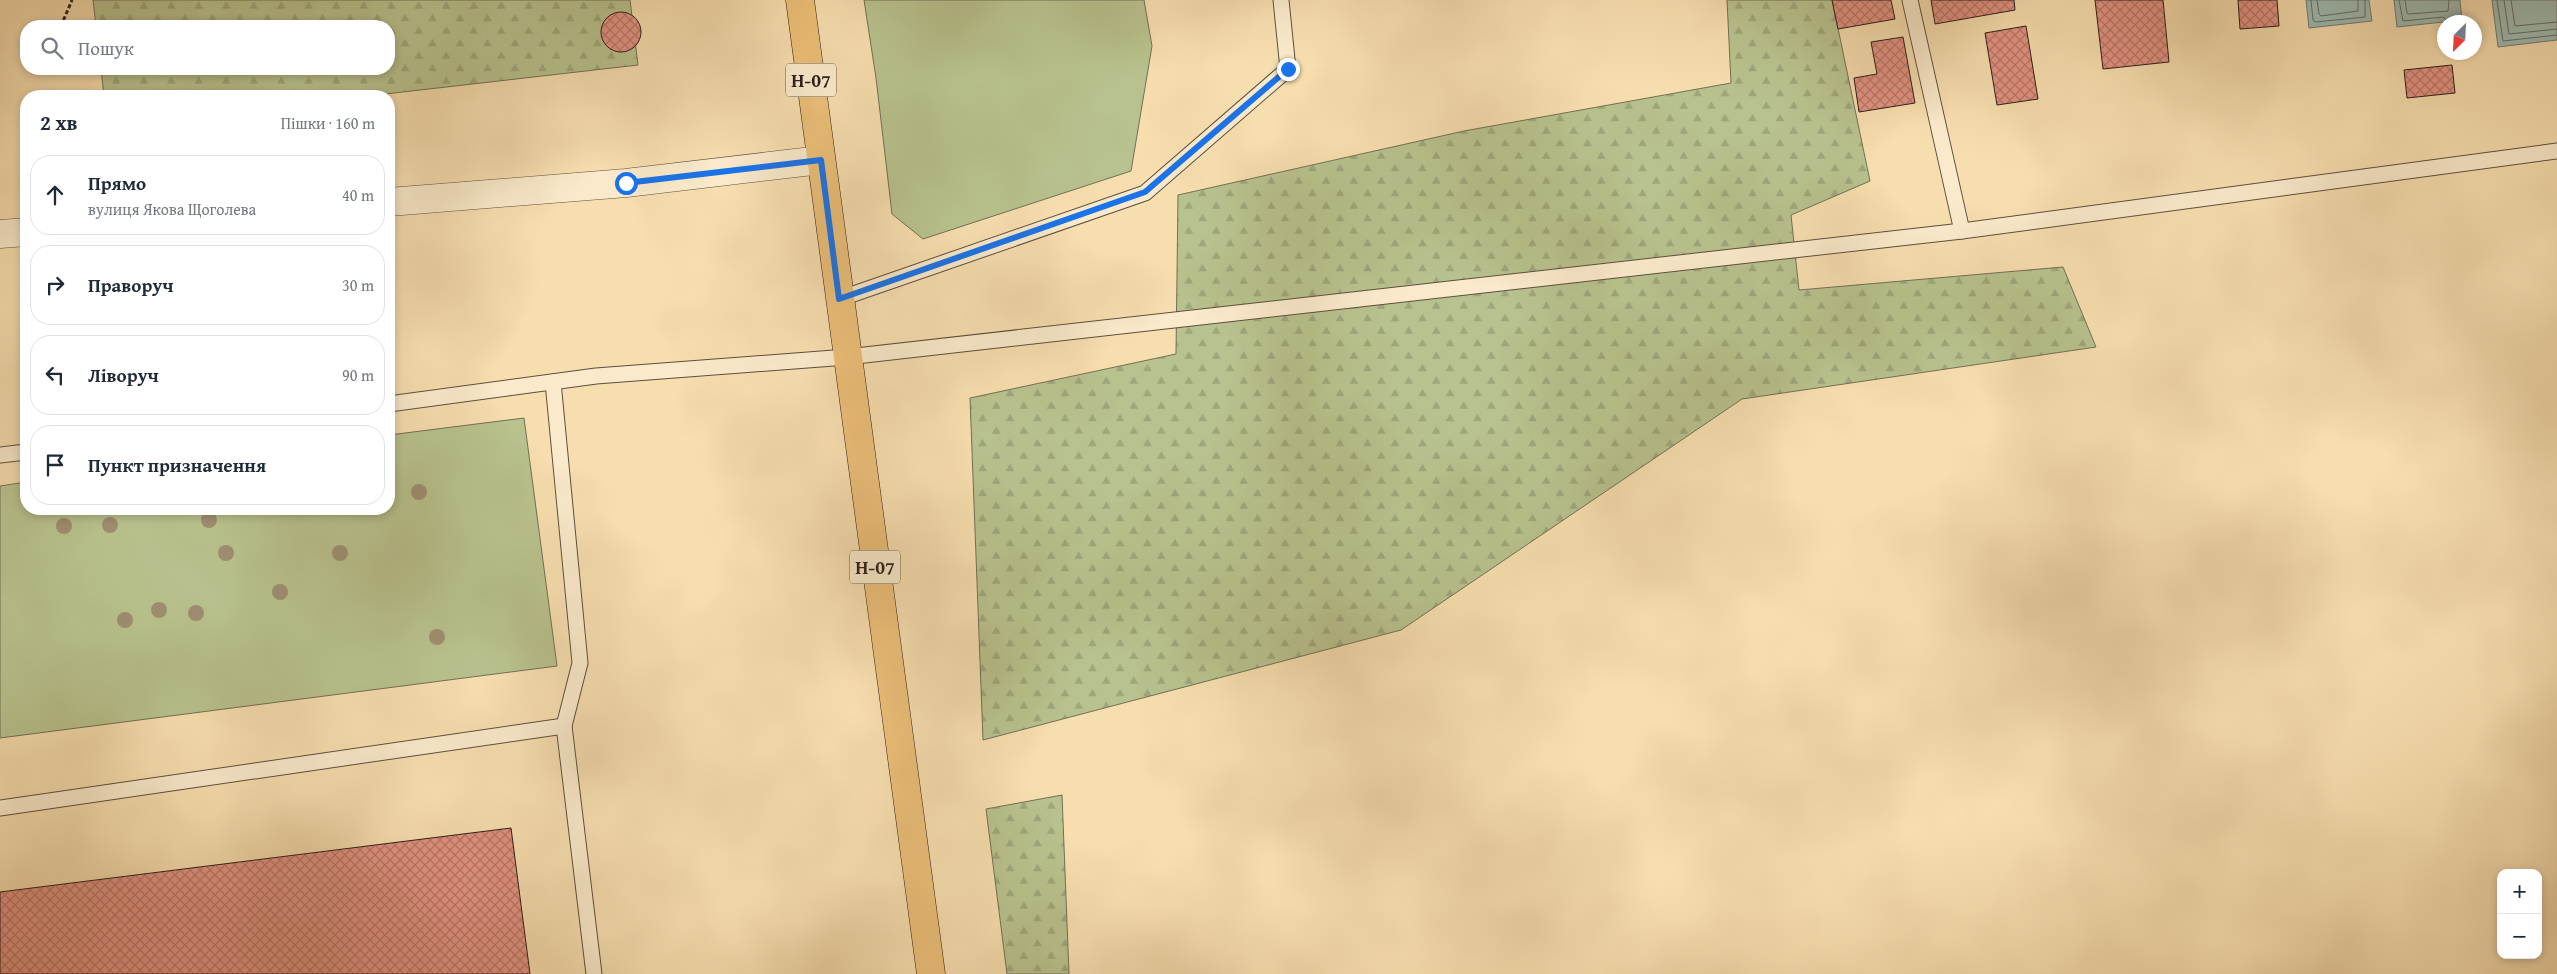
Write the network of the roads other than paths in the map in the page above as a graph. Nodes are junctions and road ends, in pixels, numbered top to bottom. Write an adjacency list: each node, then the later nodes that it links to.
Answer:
1 (800, 0): 5 (main road, Н-07)
2 (1281, 0): 10 (lane)
3 (1910, 0): 7 (lane)
4 (2557, 151): 7 (lane)
5 (821, 160): 6 (street); 10 (main road, Н-07)
6 (395, 202)
7 (1962, 231): 11 (lane)
8 (20, 232): 9 (street)
9 (0, 234)
10 (839, 299): 11 (main road, Н-07)
11 (847, 357): 12 (lane); 19 (main road, Н-07)
12 (553, 382): 13 (lane); 16 (lane)
13 (395, 403)
14 (20, 453): 15 (lane)
15 (0, 455)
16 (564, 726): 17 (lane); 18 (lane)
17 (0, 808)
18 (594, 974)
19 (931, 974)

